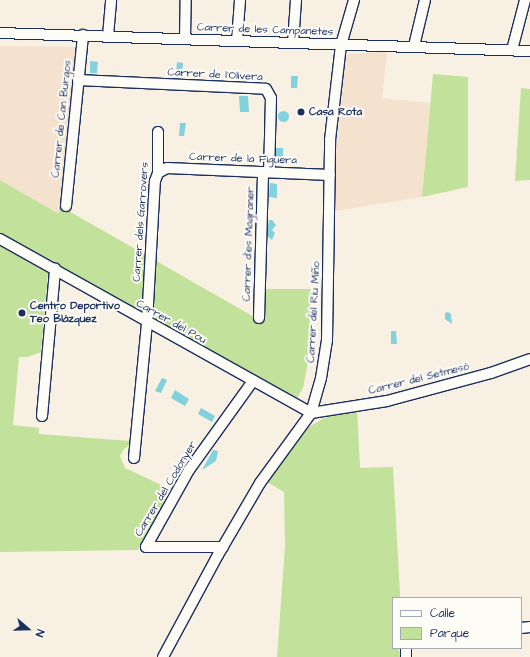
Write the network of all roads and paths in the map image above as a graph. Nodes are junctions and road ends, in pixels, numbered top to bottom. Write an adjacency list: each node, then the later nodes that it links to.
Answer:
1 (111, 0): 10 (street)
2 (186, 0): 11 (street)
3 (240, 0): 12 (street)
4 (296, 0): 13 (street)
5 (354, 0): 14 (street, Carrer del Riu Miño)
6 (425, 0): 15 (street)
7 (524, 0): 16 (street)
8 (0, 33): 9 (street, Carrer de les Campanetes)
9 (83, 35): 10 (street, Carrer de les Campanetes); 18 (street, Carrer de Can Burgos)
10 (108, 36): 11 (street, Carrer de les Campanetes)
11 (185, 39): 12 (street, Carrer de les Campanetes)
12 (237, 41): 13 (street, Carrer de les Campanetes)
13 (293, 43): 14 (street, Carrer de les Campanetes)
14 (341, 45): 15 (street, Carrer de les Campanetes); 22 (street, Carrer del Riu Miño)
15 (414, 46): 16 (street, Carrer de les Campanetes)
16 (512, 50): 17 (street, Carrer de les Campanetes)
17 (530, 51)
18 (78, 80): 20 (street, Carrer de l'Olivera); 23 (street, Carrer de Can Burgos)
19 (158, 132): 21 (street, Carrer dels Garrovers)
20 (266, 172): 21 (street, Carrer de la Figuera); 22 (street, Carrer de la Figuera); 26 (street, Carrer d'es Magraner)
21 (158, 173): 27 (street, Carrer dels Garrovers)
22 (330, 175): 30 (street, Carrer del Riu Miño)
23 (66, 206)
24 (0, 239): 25 (street, Carrer del Pou)
25 (55, 269): 27 (street, Carrer del Pou); 31 (street)
26 (259, 318)
27 (147, 322): 29 (street, Carrer del Pou); 32 (street, Carrer dels Garrovers)
28 (530, 358): 30 (street, Carrer del Setmesó)
29 (253, 381): 30 (street, Carrer del Pou); 33 (street, Carrer del Codonyer)
30 (311, 413): 33 (street, Carrer del Riu Miño)
31 (42, 416)
32 (134, 458)
33 (223, 546): 34 (street, Carrer del Riu Miño)
34 (163, 657)

